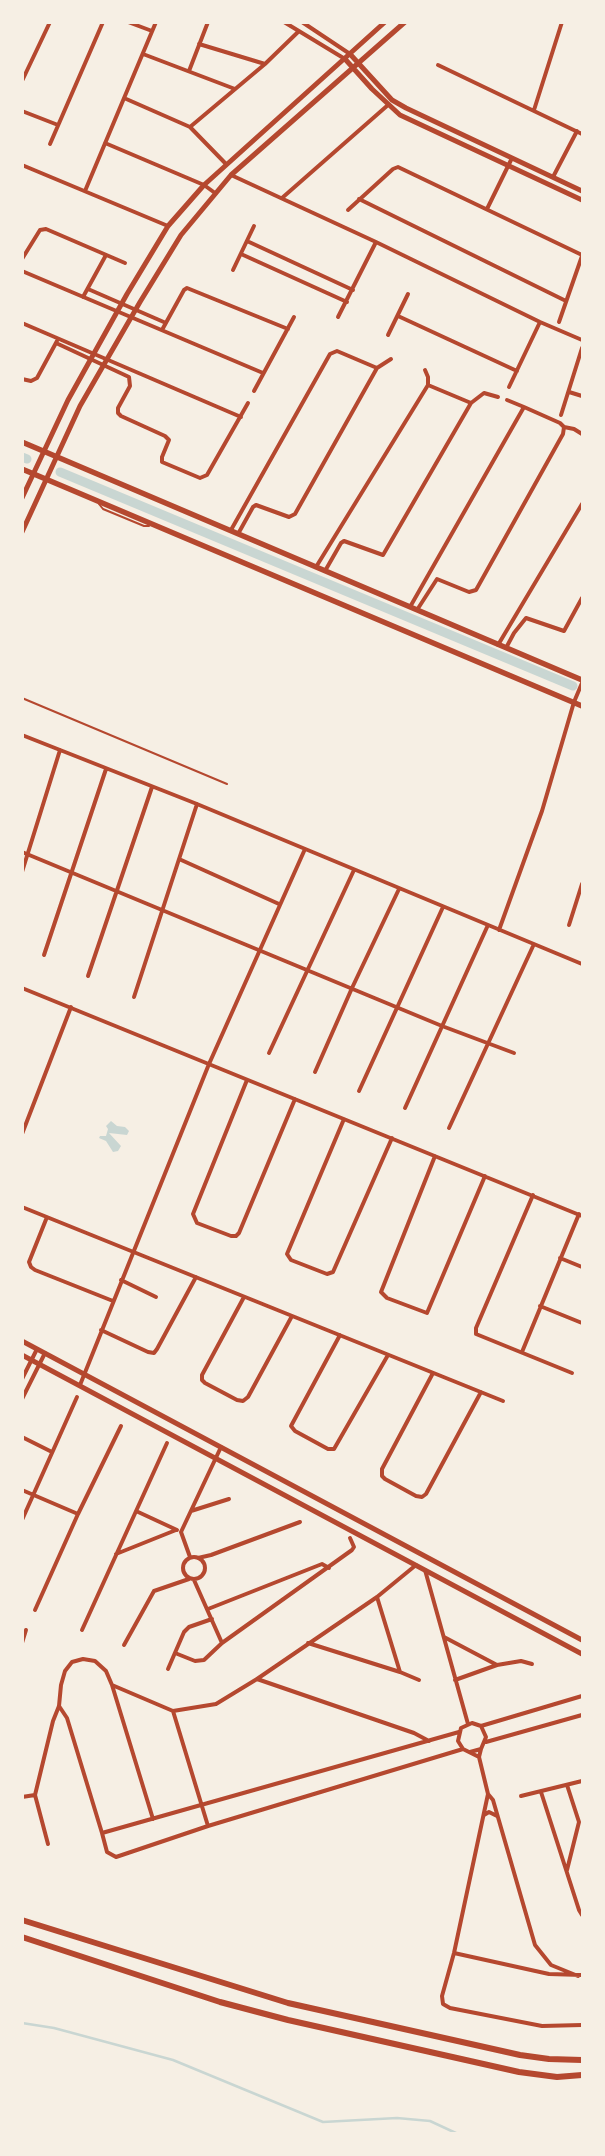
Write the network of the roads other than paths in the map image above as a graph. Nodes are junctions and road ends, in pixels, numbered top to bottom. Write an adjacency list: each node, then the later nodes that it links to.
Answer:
1 (50, 22): 22 (street)
2 (103, 22): 28 (street)
3 (128, 22): 11 (street)
4 (156, 22): 11 (street)
5 (208, 22): 13 (street)
6 (284, 22): 12 (street)
7 (302, 22): 15 (street)
8 (386, 22): 15 (street)
9 (405, 22): 17 (street)
10 (562, 22): 26 (street)
11 (152, 31): 14 (street)
12 (298, 32): 16 (street); 18 (street)
13 (199, 44): 18 (street); 21 (street)
14 (143, 54): 21 (street); 24 (street)
15 (350, 54): 16 (street); 17 (street)
16 (345, 59): 20 (street); 35 (street)
17 (359, 61): 20 (street); 34 (street)
18 (265, 64): 23 (street)
19 (438, 65): 26 (street)
20 (353, 67): 25 (street); 38 (street)
21 (189, 71): 23 (street)
22 (22, 81)
23 (235, 89): 29 (street)
24 (124, 98): 29 (street); 32 (street)
25 (388, 105): 37 (street); 44 (street)
26 (534, 110): 30 (street)
27 (22, 111): 28 (street)
28 (58, 125): 33 (street)
29 (190, 127): 35 (street)
30 (577, 131): 31 (street); 39 (street)
31 (582, 134)
32 (105, 143): 40 (street); 41 (street)
33 (50, 144)
34 (512, 158): 37 (street); 39 (street)
35 (226, 164): 40 (street)
36 (22, 165): 41 (street)
37 (509, 165): 46 (street); 47 (street)
38 (232, 175): 43 (street); 44 (street)
39 (553, 177): 42 (street)
40 (204, 185): 43 (street); 49 (street)
41 (85, 191): 49 (street)
42 (582, 191)
43 (215, 193): 67 (street)
44 (282, 198): 52 (street)
45 (359, 200): 47 (street); 48 (street); 65 (street)
46 (582, 200)
47 (487, 209): 55 (street)
48 (348, 210)
49 (168, 226): 66 (street)
50 (254, 226): 51 (street)
51 (247, 241): 53 (street); 61 (street)
52 (376, 242): 61 (street); 73 (street)
53 (241, 254): 58 (street); 64 (street)
54 (106, 255): 56 (street); 57 (street); 60 (street)
55 (582, 256): 65 (street)
56 (22, 259)
57 (124, 263)
58 (233, 270)
59 (22, 271): 63 (street)
60 (88, 288): 63 (street); 66 (street)
61 (353, 290): 64 (street)
62 (408, 294): 69 (street)
63 (83, 297): 68 (street)
64 (347, 302): 72 (street)
65 (566, 302): 74 (street)
66 (122, 304): 67 (street); 68 (street)
67 (135, 310): 70 (street); 76 (street)
68 (118, 311): 70 (street); 84 (street)
69 (398, 316): 79 (street); 91 (street)
70 (131, 317): 77 (street); 85 (street)
71 (294, 317): 78 (street)
72 (338, 317)
73 (540, 322): 81 (street); 91 (street)
74 (559, 322)
75 (22, 323): 80 (street)
76 (166, 323): 77 (street); 78 (street)
77 (162, 330): 92 (street)
78 (288, 330): 92 (street)
79 (388, 335)
80 (59, 337): 82 (street); 84 (street)
81 (582, 340)
82 (56, 343): 86 (street); 93 (street)
83 (582, 348): 97 (street)
84 (94, 352): 85 (street); 86 (street)
85 (107, 358): 88 (street); 105 (street)
86 (91, 359): 88 (street); 109 (street)
87 (390, 359): 89 (street)
88 (104, 364): 105 (street); 110 (street)
89 (377, 368): 116 (street); 118 (street)
90 (425, 370): 94 (street)
91 (517, 371): 95 (street)
92 (263, 373): 96 (street)
93 (22, 379)
94 (428, 385): 102 (street); 119 (street)
95 (509, 387)
96 (254, 391)
97 (568, 392): 98 (street); 104 (street)
98 (582, 396)
99 (498, 397): 102 (street)
100 (507, 400): 103 (street)
101 (248, 403): 105 (street)
102 (471, 403): 120 (street)
103 (524, 408): 106 (street); 122 (street)
104 (561, 415)
105 (241, 417)
106 (564, 427): 107 (street); 123 (street)
107 (582, 434)
108 (22, 442): 109 (main road)
109 (44, 451): 110 (main road); 112 (street)
110 (56, 456): 113 (street); 116 (main road)
111 (22, 469): 112 (main road)
112 (34, 474): 113 (main road); 114 (street)
113 (46, 479): 117 (street); 128 (main road)
114 (22, 498)
115 (582, 504): 124 (street)
116 (230, 530): 118 (main road)
117 (22, 532)
118 (238, 534): 119 (main road)
119 (316, 567): 120 (main road)
120 (325, 571): 122 (main road)
121 (582, 598): 125 (street)
122 (410, 607): 123 (main road)
123 (417, 610): 124 (main road)
124 (498, 645): 125 (main road)
125 (506, 648): 126 (main road)
126 (582, 683): 128 (street)
127 (22, 698): 133 (lane)
128 (574, 702): 129 (main road); 151 (street)
129 (582, 706)
130 (22, 735): 131 (street)
131 (60, 750): 132 (street); 138 (street)
132 (106, 769): 134 (street); 142 (street)
133 (227, 784)
134 (152, 787): 135 (street); 145 (street)
135 (197, 804): 136 (street); 139 (street)
136 (305, 849): 140 (street); 146 (street)
137 (22, 852): 138 (street)
138 (29, 854): 141 (street); 142 (street)
139 (178, 860): 146 (street); 148 (street)
140 (354, 870): 144 (street); 156 (street)
141 (22, 872)
142 (71, 872): 145 (street); 154 (street)
143 (582, 884): 150 (street)
144 (398, 889): 147 (street); 159 (street)
145 (117, 891): 148 (street); 157 (street)
146 (279, 904): 153 (street)
147 (443, 907): 149 (street); 163 (street)
148 (162, 910): 153 (street); 161 (street)
149 (488, 925): 151 (street); 164 (street)
150 (569, 925)
151 (499, 930): 152 (street)
152 (534, 944): 155 (street); 165 (street)
153 (259, 949): 156 (street); 168 (street)
154 (44, 955)
155 (582, 964)
156 (308, 969): 159 (street); 167 (street)
157 (88, 976)
158 (24, 988): 160 (street); 162 (street)
159 (352, 988): 163 (street); 169 (street)
160 (22, 995)
161 (134, 997)
162 (71, 1007): 168 (street); 176 (street)
163 (397, 1007): 164 (street); 171 (street)
164 (442, 1026): 165 (street); 173 (street)
165 (487, 1044): 166 (street); 175 (street)
166 (514, 1052)
167 (269, 1053)
168 (209, 1064): 170 (street); 184 (street)
169 (315, 1072)
170 (247, 1080): 172 (street); 172 (street)
171 (359, 1091)
172 (295, 1099): 174 (street)
173 (404, 1108)
174 (344, 1119): 177 (street); 177 (street)
175 (449, 1128)
176 (22, 1134)
177 (392, 1138): 178 (street)
178 (435, 1156): 179 (street); 179 (street)
179 (485, 1176): 180 (street)
180 (533, 1195): 182 (street); 199 (street)
181 (22, 1207): 183 (street)
182 (581, 1215): 185 (street)
183 (47, 1217): 184 (street); 191 (street)
184 (132, 1252): 187 (street); 188 (street)
185 (560, 1258): 186 (street); 192 (street)
186 (582, 1267)
187 (196, 1278): 190 (street); 195 (street)
188 (121, 1280): 189 (street); 191 (street)
189 (156, 1297)
190 (244, 1297): 193 (street); 193 (street)
191 (113, 1301): 195 (street)
192 (540, 1306): 194 (street); 199 (street)
193 (292, 1316): 196 (street)
194 (582, 1323)
195 (101, 1330): 207 (street)
196 (340, 1335): 202 (street); 202 (street)
197 (22, 1341): 198 (street)
198 (37, 1349): 200 (street); 203 (street)
199 (522, 1352): 205 (street)
200 (45, 1353): 204 (street); 207 (street)
201 (22, 1355): 203 (street)
202 (388, 1355): 206 (street)
203 (32, 1360): 204 (street); 208 (street)
204 (40, 1364): 209 (street); 212 (street)
205 (572, 1372)
206 (433, 1373): 210 (street); 210 (street)
207 (84, 1374): 209 (street); 217 (street)
208 (22, 1379)
209 (80, 1385): 219 (street)
210 (481, 1392): 213 (street)
211 (77, 1397): 218 (street)
212 (22, 1399)
213 (503, 1401)
214 (121, 1426): 225 (street)
215 (22, 1437): 218 (street)
216 (167, 1443): 223 (street)
217 (220, 1447): 219 (street); 246 (street)
218 (52, 1452): 221 (street)
219 (216, 1458): 224 (street); 234 (street)
220 (22, 1490): 221 (street)
221 (34, 1494): 225 (street); 226 (street)
222 (229, 1499): 224 (street)
223 (136, 1511): 228 (street); 231 (street)
224 (190, 1511): 229 (street)
225 (78, 1514): 241 (street)
226 (22, 1520)
227 (300, 1522): 233 (street)
228 (176, 1530): 229 (street); 231 (street)
229 (181, 1532): 232 (street)
230 (350, 1538): 235 (street)
231 (116, 1554): 244 (street)
232 (190, 1557): 233 (street); 237 (street)
233 (198, 1558): 238 (street)
234 (416, 1565): 236 (street); 239 (street)
235 (329, 1568): 240 (street); 247 (street)
236 (426, 1570): 245 (street); 252 (street)
237 (189, 1579): 238 (street); 250 (street)
238 (194, 1580): 240 (street)
239 (377, 1597): 249 (street); 256 (street)
240 (208, 1609): 242 (street)
241 (35, 1610)
242 (212, 1619): 247 (street); 251 (street)
243 (26, 1630): 248 (street)
244 (82, 1630)
245 (444, 1637): 254 (street); 259 (street)
246 (582, 1640)
247 (222, 1642): 251 (street)
248 (22, 1643)
249 (308, 1643): 256 (street); 257 (street)
250 (124, 1645)
251 (175, 1654): 255 (street)
252 (582, 1654)
253 (532, 1664): 254 (street)
254 (498, 1665): 259 (street)
255 (168, 1669)
256 (400, 1672): 258 (street)
257 (257, 1679): 263 (street); 268 (street)
258 (419, 1680)
259 (456, 1680): 265 (street)
260 (112, 1685): 262 (street); 263 (street); 284 (street)
261 (582, 1696): 266 (street)
262 (58, 1706): 278 (street); 286 (street)
263 (173, 1711): 281 (street)
264 (582, 1715): 269 (street)
265 (468, 1724): 266 (street); 267 (street)
266 (481, 1726): 269 (street)
267 (459, 1732): 268 (street); 270 (street)
268 (429, 1740): 281 (street)
269 (486, 1742): 271 (street)
270 (463, 1749): 272 (street); 285 (street)
271 (481, 1749): 272 (street); 273 (street)
272 (470, 1752): 273 (street)
273 (479, 1758): 277 (street)
274 (582, 1781): 275 (street)
275 (567, 1785): 276 (street); 288 (street)
276 (542, 1792): 279 (street); 288 (street)
277 (488, 1794): 282 (street); 283 (street)
278 (35, 1795): 280 (street); 287 (street)
279 (521, 1796)
280 (22, 1797)
281 (201, 1805): 284 (street); 285 (street)
282 (484, 1815): 283 (street); 292 (street)
283 (497, 1816): 293 (street)
284 (153, 1819): 286 (street)
285 (208, 1826): 286 (street)
286 (102, 1833)
287 (48, 1844)
288 (567, 1870): 289 (street)
289 (582, 1915)
290 (22, 1920): 295 (highway)
291 (22, 1937): 296 (highway)
292 (454, 1953): 293 (street); 294 (street)
293 (580, 1975)
294 (582, 2025)
295 (582, 2060)
296 (582, 2075)

